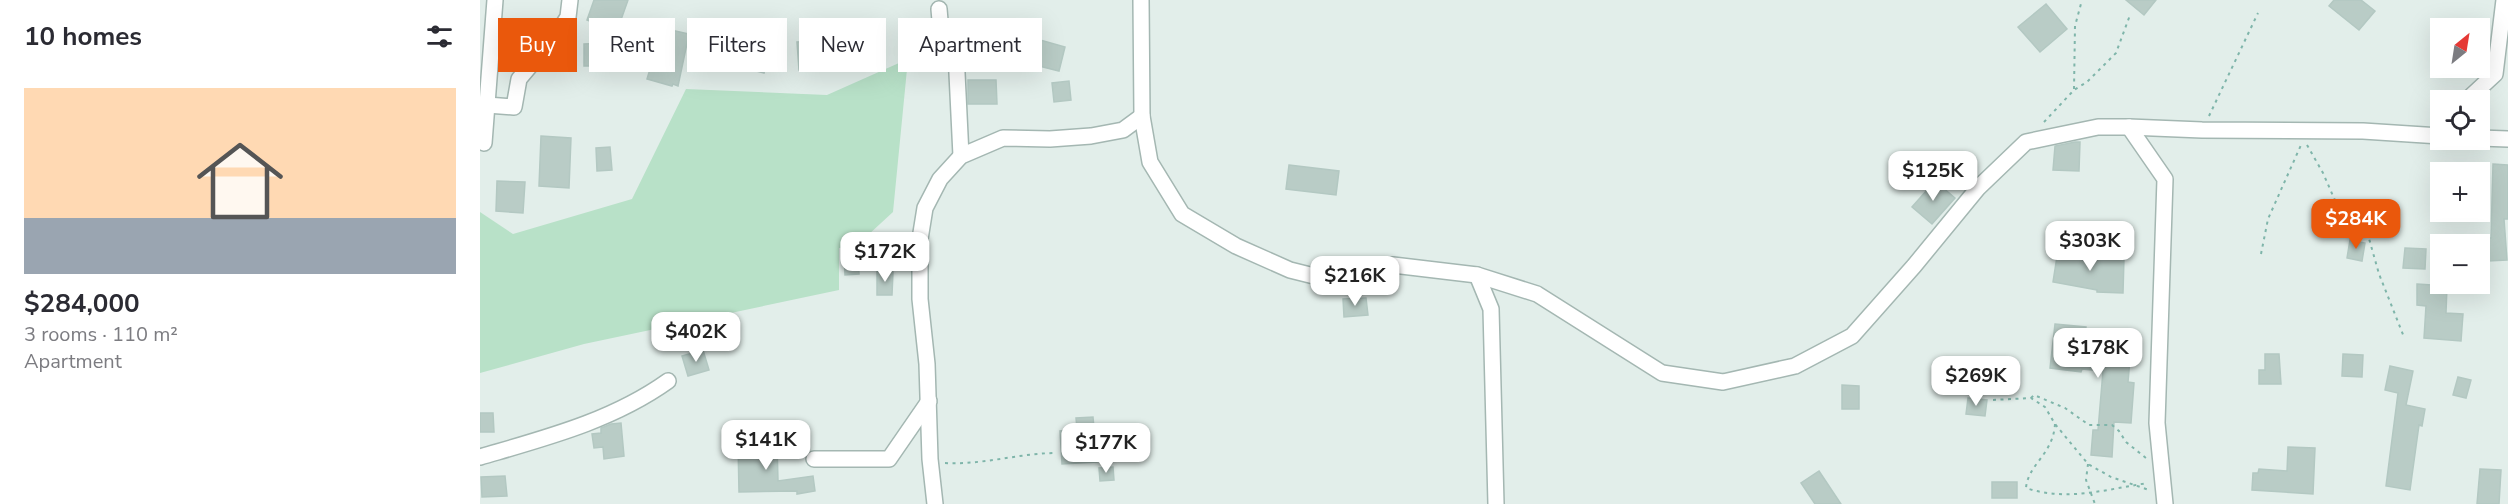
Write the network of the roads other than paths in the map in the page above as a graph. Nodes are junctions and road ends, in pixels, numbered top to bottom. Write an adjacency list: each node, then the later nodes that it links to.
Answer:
1 (495, 0): 9 (street)
2 (570, 0): 9 (street)
3 (1141, 0): 10 (street)
4 (2504, 0): 8 (street)
5 (939, 9): 6 (street)
6 (940, 18)
7 (958, 72): 16 (street)
8 (2478, 90)
9 (487, 105): 15 (street)
10 (1142, 116): 16 (street); 17 (street)
11 (2129, 127): 12 (street); 17 (street); 22 (street)
12 (2430, 132)
13 (2490, 138): 14 (street)
14 (2508, 139)
15 (484, 143)
16 (961, 156): 19 (street)
17 (1476, 275): 24 (street)
18 (668, 381): 20 (street)
19 (929, 401): 21 (street); 23 (street)
20 (480, 457)
21 (814, 459)
22 (2163, 486)
23 (935, 504)
24 (1496, 504)

